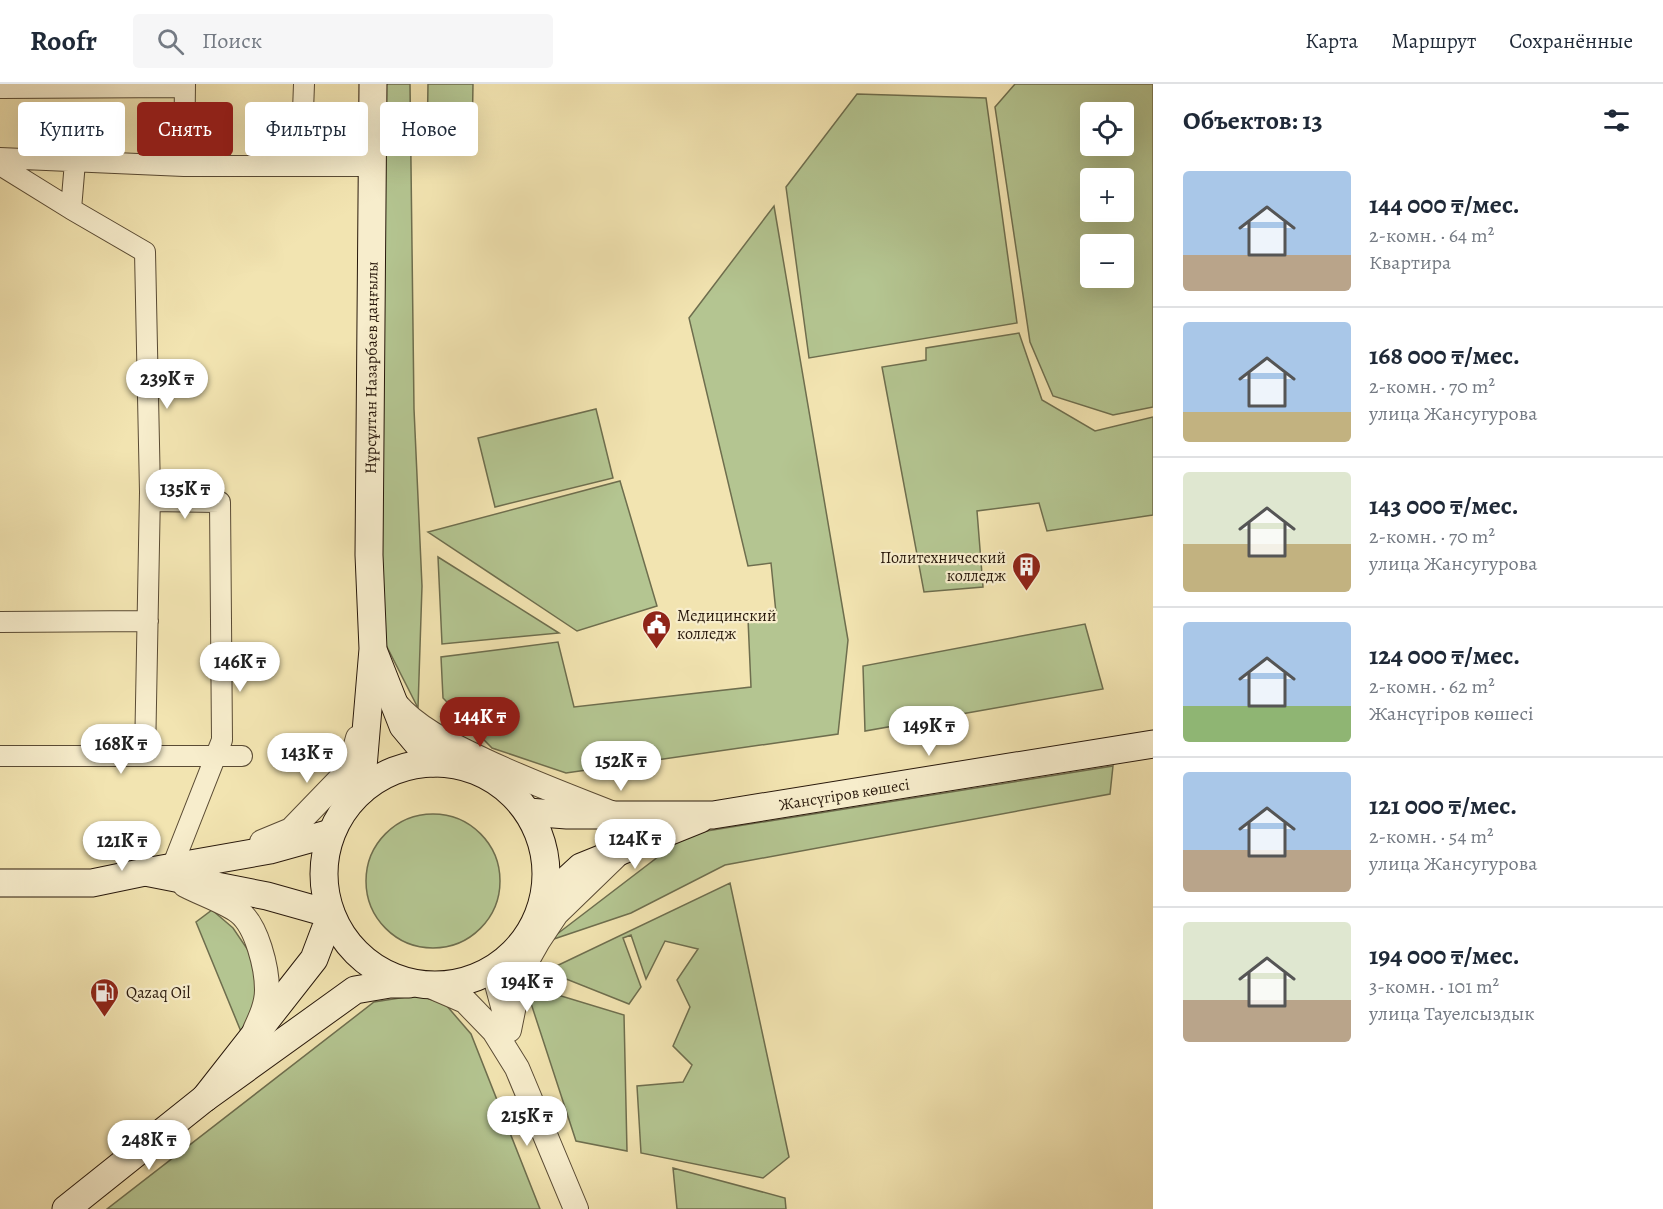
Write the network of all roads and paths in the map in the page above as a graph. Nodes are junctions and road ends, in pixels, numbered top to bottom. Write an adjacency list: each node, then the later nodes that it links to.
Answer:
1 (304, 84): 9 (street)
2 (373, 84): 10 (main road, Нұрсұлтан Назарбаев даңғылы)
3 (185, 86): 4 (street); 8 (street)
4 (0, 88)
5 (0, 158): 6 (street)
6 (75, 162): 8 (street); 11 (street)
7 (0, 165): 11 (street)
8 (184, 166): 9 (street)
9 (301, 166): 10 (street)
10 (371, 166): 15 (main road, Нұрсұлтан Назарбаев даңғылы)
11 (71, 209): 12 (street)
12 (150, 501): 13 (street); 19 (street)
13 (148, 621): 14 (street); 18 (street)
14 (0, 622)
15 (382, 698): 21 (main road); 22 (main road, Нұрсұлтан Назарбаев даңғылы); 24 (street); 28 (street)
16 (1153, 744): 25 (main road, Жансүгіров көшесі)
17 (0, 756): 18 (street)
18 (145, 756): 19 (street)
19 (216, 756): 20 (street); 29 (street)
20 (242, 756)
21 (434, 763): 22 (main road); 23 (main road)
22 (361, 791): 26 (main road)
23 (528, 812): 24 (main road); 31 (main road)
24 (616, 814): 25 (main road)
25 (713, 814): 27 (main road)
26 (331, 833): 28 (main road); 32 (main road)
27 (621, 851): 31 (main road); 36 (street)
28 (226, 858): 29 (main road)
29 (162, 872): 30 (main road); 32 (main road); 37 (street)
30 (0, 883)
31 (543, 902): 33 (main road)
32 (331, 914): 34 (main road); 37 (main road)
33 (493, 969): 34 (main road); 36 (street)
34 (428, 985): 35 (main road); 36 (street)
35 (339, 1002): 36 (street); 38 (main road)
36 (502, 1031): 40 (street)
37 (248, 1043): 38 (main road)
38 (205, 1098): 39 (main road)
39 (66, 1209)
40 (576, 1209)

